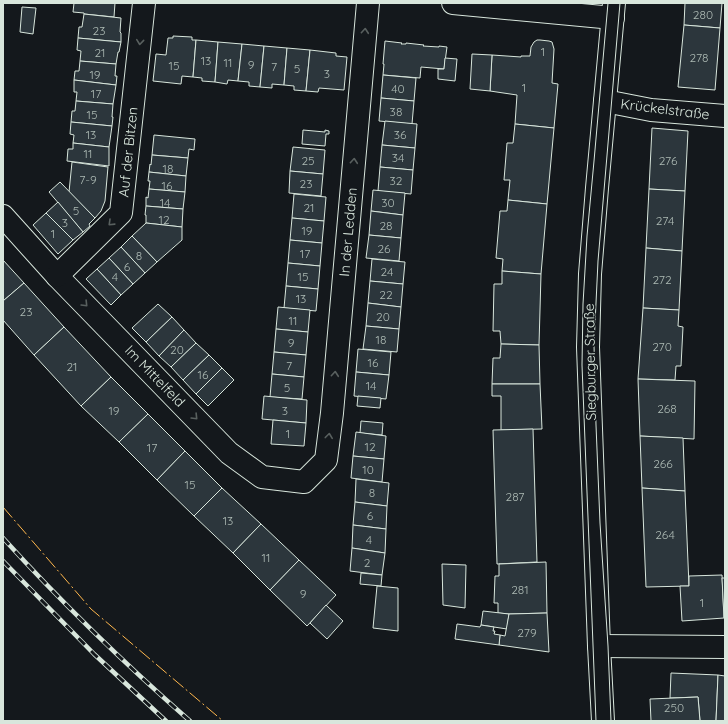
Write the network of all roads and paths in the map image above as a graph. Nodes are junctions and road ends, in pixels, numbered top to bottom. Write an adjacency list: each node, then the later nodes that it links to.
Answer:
1 (144, 3): 8 (street, Auf der Bitzen, one-way to 8)
2 (368, 3): 9 (street, In der Ledden, one-way to 2)
3 (453, 3): 4 (street)
4 (613, 11): 5 (street, Siegburger Straße)
5 (604, 101): 6 (street, Krückelstraße); 10 (street, Siegburger Straße)
6 (725, 116)
7 (3, 216): 8 (street, Im Mittelfeld)
8 (57, 276): 9 (street, Im Mittelfeld, one-way to 9)
9 (326, 460)
10 (599, 646): 11 (street); 12 (street, Siegburger Straße)
11 (725, 648)
12 (603, 721)

